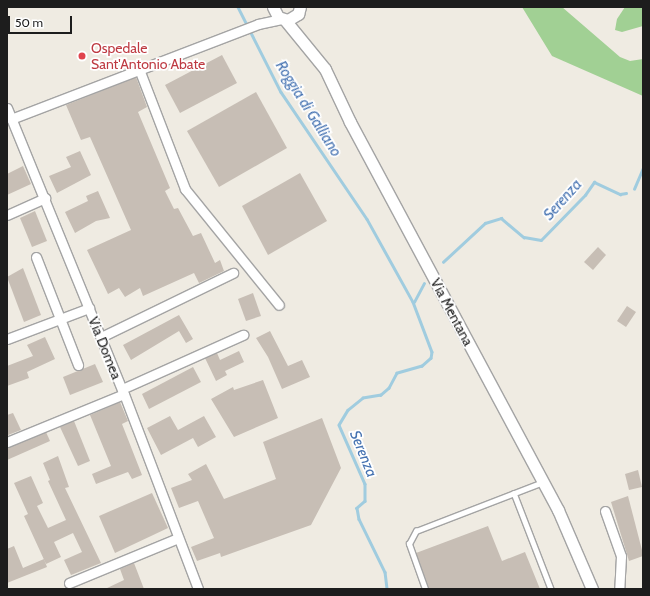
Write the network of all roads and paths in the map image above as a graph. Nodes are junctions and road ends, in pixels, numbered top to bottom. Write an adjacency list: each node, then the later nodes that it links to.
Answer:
1 (300, 7): 2 (street)
2 (282, 15): 3 (street); 19 (street, Via Mentana)
3 (133, 68): 5 (street); 10 (street)
4 (7, 108): 5 (street, Via Domea)
5 (11, 119): 6 (street, Via Domea)
6 (45, 198): 7 (street); 11 (street, Via Domea)
7 (7, 215)
8 (36, 257): 12 (street)
9 (233, 273): 14 (street)
10 (279, 305)
11 (89, 308): 12 (street); 14 (street, Via Domea)
12 (62, 319): 15 (street); 16 (street)
13 (243, 335): 17 (street)
14 (101, 337): 17 (street, Via Domea)
15 (7, 339)
16 (78, 365)
17 (123, 391): 18 (street); 22 (street, Via Domea)
18 (7, 442)
19 (543, 482): 20 (lane); 27 (street, Via Mentana)
20 (514, 493): 25 (lane); 26 (lane)
21 (605, 511): 28 (street)
22 (178, 538): 23 (street); 24 (street, Via Domea)
23 (69, 583)
24 (198, 589)
25 (425, 589)
26 (551, 589)
27 (592, 589)
28 (619, 589)

